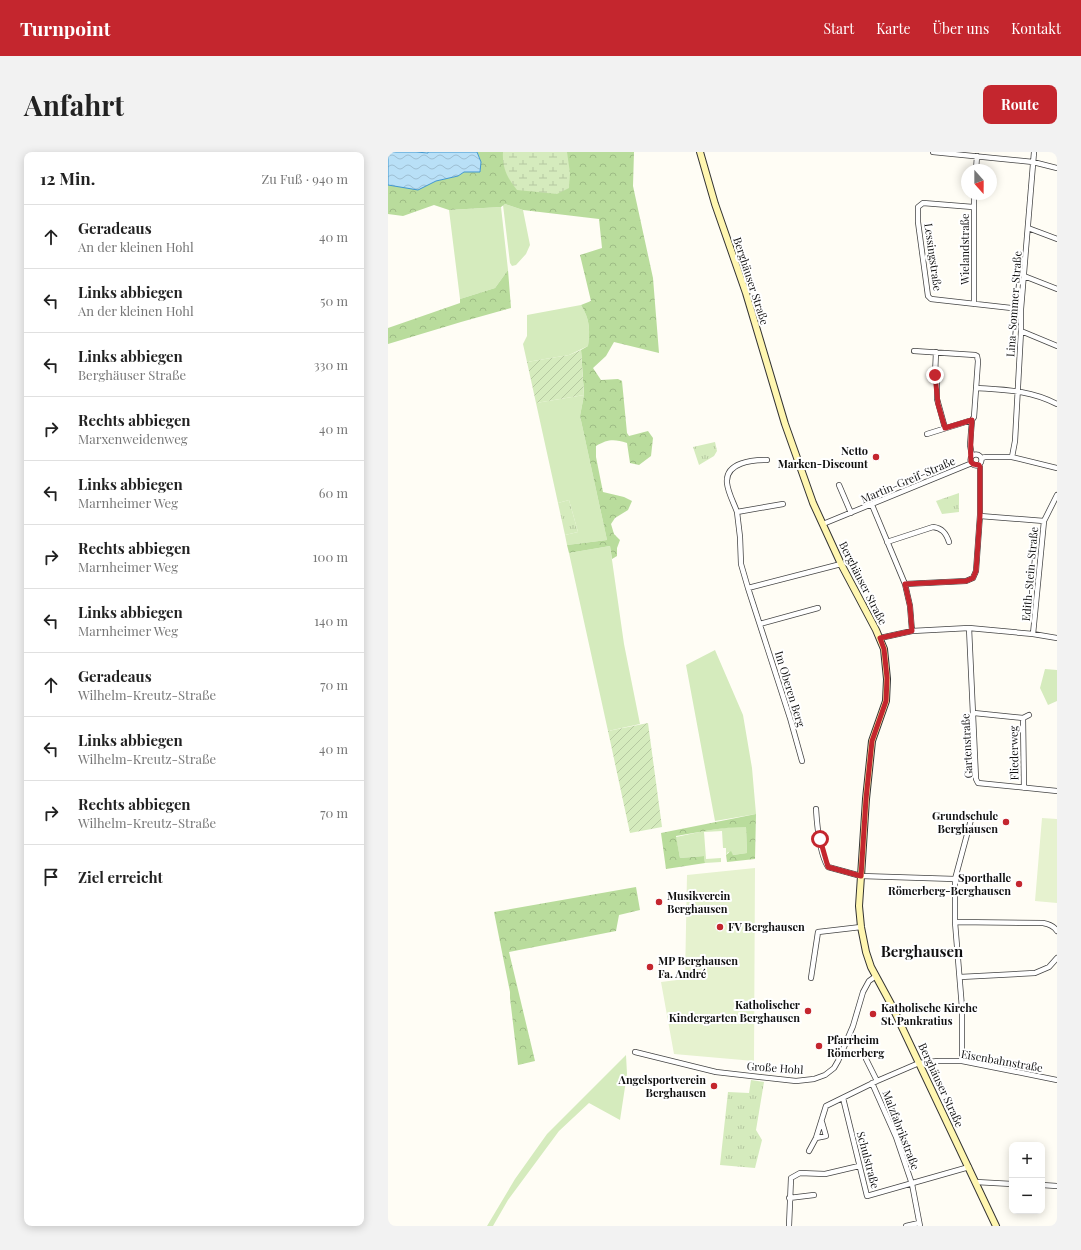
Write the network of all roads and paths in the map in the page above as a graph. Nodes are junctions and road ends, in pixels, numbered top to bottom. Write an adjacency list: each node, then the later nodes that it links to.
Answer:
1 (700, 152): 42 (street, Berghäuser Straße)
2 (933, 152): 4 (street)
3 (1034, 152): 6 (street, Lina-Sommer-Straße)
4 (954, 153): 5 (street)
5 (977, 156): 6 (street); 7 (street)
6 (1033, 162): 8 (street); 11 (street, Lina-Sommer-Straße)
7 (976, 164)
8 (1057, 168)
9 (974, 200): 10 (street, Wielandstraße)
10 (973, 207): 15 (street, Wielandstraße); 15 (street, Lessingstraße)
11 (1028, 228): 12 (street); 13 (street, Lina-Sommer-Straße)
12 (1057, 239)
13 (1024, 276): 14 (street); 16 (street, Lina-Sommer-Straße)
14 (1057, 289)
15 (974, 304): 16 (street, Lessingstraße)
16 (1021, 309): 17 (street, Lina-Sommer-Straße)
17 (1021, 331): 18 (street); 22 (street, Lina-Sommer-Straße)
18 (1057, 346)
19 (914, 350): 20 (street)
20 (936, 352): 21 (street, Martin-Greif-Straße); 25 (street)
21 (976, 388): 22 (street); 24 (street, Martin-Greif-Straße)
22 (1018, 390): 23 (street); 28 (street, Lina-Sommer-Straße)
23 (1057, 404)
24 (972, 420): 25 (street); 27 (street, Martin-Greif-Straße)
25 (945, 428): 26 (street)
26 (927, 434)
27 (972, 456): 29 (street); 31 (street, Martin-Greif-Straße)
28 (1012, 457): 29 (street); 33 (street)
29 (982, 458): 32 (street)
30 (767, 460): 38 (street, Im Oberen Berg)
31 (972, 463): 32 (street, Martin-Greif-Straße); 37 (street, Martin-Greif-Straße)
32 (979, 465): 40 (street)
33 (1057, 468)
34 (839, 485): 39 (street, Martin-Greif-Straße)
35 (1057, 495): 41 (street, Edith-Stein-Straße)
36 (782, 504): 38 (street)
37 (872, 505): 39 (street, Martin-Greif-Straße); 43 (street)
38 (737, 512): 47 (street, Im Oberen Berg)
39 (851, 513): 42 (street, Martin-Greif-Straße)
40 (980, 516): 41 (street); 46 (street)
41 (1044, 521): 52 (street, Edith-Stein-Straße)
42 (823, 524): 45 (street, Berghäuser Straße)
43 (887, 542): 44 (street); 46 (street)
44 (949, 542)
45 (841, 564): 47 (street); 53 (street, Berghäuser Straße)
46 (905, 584): 51 (street)
47 (748, 588): 49 (street, Im Oberen Berg)
48 (818, 608): 49 (street)
49 (760, 624): 58 (street, Im Oberen Berg)
50 (969, 628): 51 (street); 52 (street); 55 (street, Gartenstraße)
51 (912, 631): 53 (street)
52 (1033, 634): 54 (street)
53 (880, 638): 63 (street, Berghäuser Straße)
54 (1057, 638)
55 (974, 713): 57 (street, Fliederweg); 59 (street, Gartenstraße)
56 (1030, 714): 57 (street, Fliederweg)
57 (1023, 718): 59 (street, Fliederweg)
58 (802, 761)
59 (1024, 788): 60 (street, Gartenstraße)
60 (1057, 791)
61 (816, 809): 63 (street)
62 (972, 816): 64 (street)
63 (861, 876): 64 (street); 66 (street, Berghäuser Straße)
64 (955, 879): 65 (street)
65 (955, 922): 67 (street); 70 (street)
66 (861, 927): 69 (street, Berghäuser Straße); 71 (street)
67 (1057, 931)
68 (1057, 958): 70 (street)
69 (876, 976): 72 (street, Große Hohl); 75 (street, Berghäuser Straße)
70 (960, 977): 74 (street)
71 (811, 978)
72 (635, 1052)
73 (866, 1059): 77 (street, Malzfabrikstraße)
74 (962, 1061): 75 (street, Eisenbahnstraße); 76 (street, Eisenbahnstraße)
75 (919, 1063): 77 (street, Eisenbahnstraße); 83 (street, Berghäuser Straße)
76 (1057, 1080)
77 (875, 1082): 78 (street, Eisenbahnstraße); 85 (street, Malzfabrikstraße)
78 (843, 1098): 79 (street, Eisenbahnstraße); 82 (street, Schulstraße)
79 (822, 1122): 80 (street); 80 (street)
80 (816, 1138): 81 (street)
81 (809, 1150)
82 (860, 1166): 85 (street, Schulstraße); 90 (street)
83 (969, 1167): 84 (street, Berghäuser Straße); 85 (street, Schulstraße)
84 (976, 1182): 86 (street); 94 (street, Berghäuser Straße)
85 (912, 1184): 91 (street, Malzfabrikstraße)
86 (1009, 1184)
87 (1045, 1185): 88 (street)
88 (1057, 1186)
89 (814, 1195): 90 (street)
90 (789, 1198): 92 (street)
91 (919, 1225): 93 (street)
92 (789, 1226)
93 (906, 1226)
94 (996, 1226)

